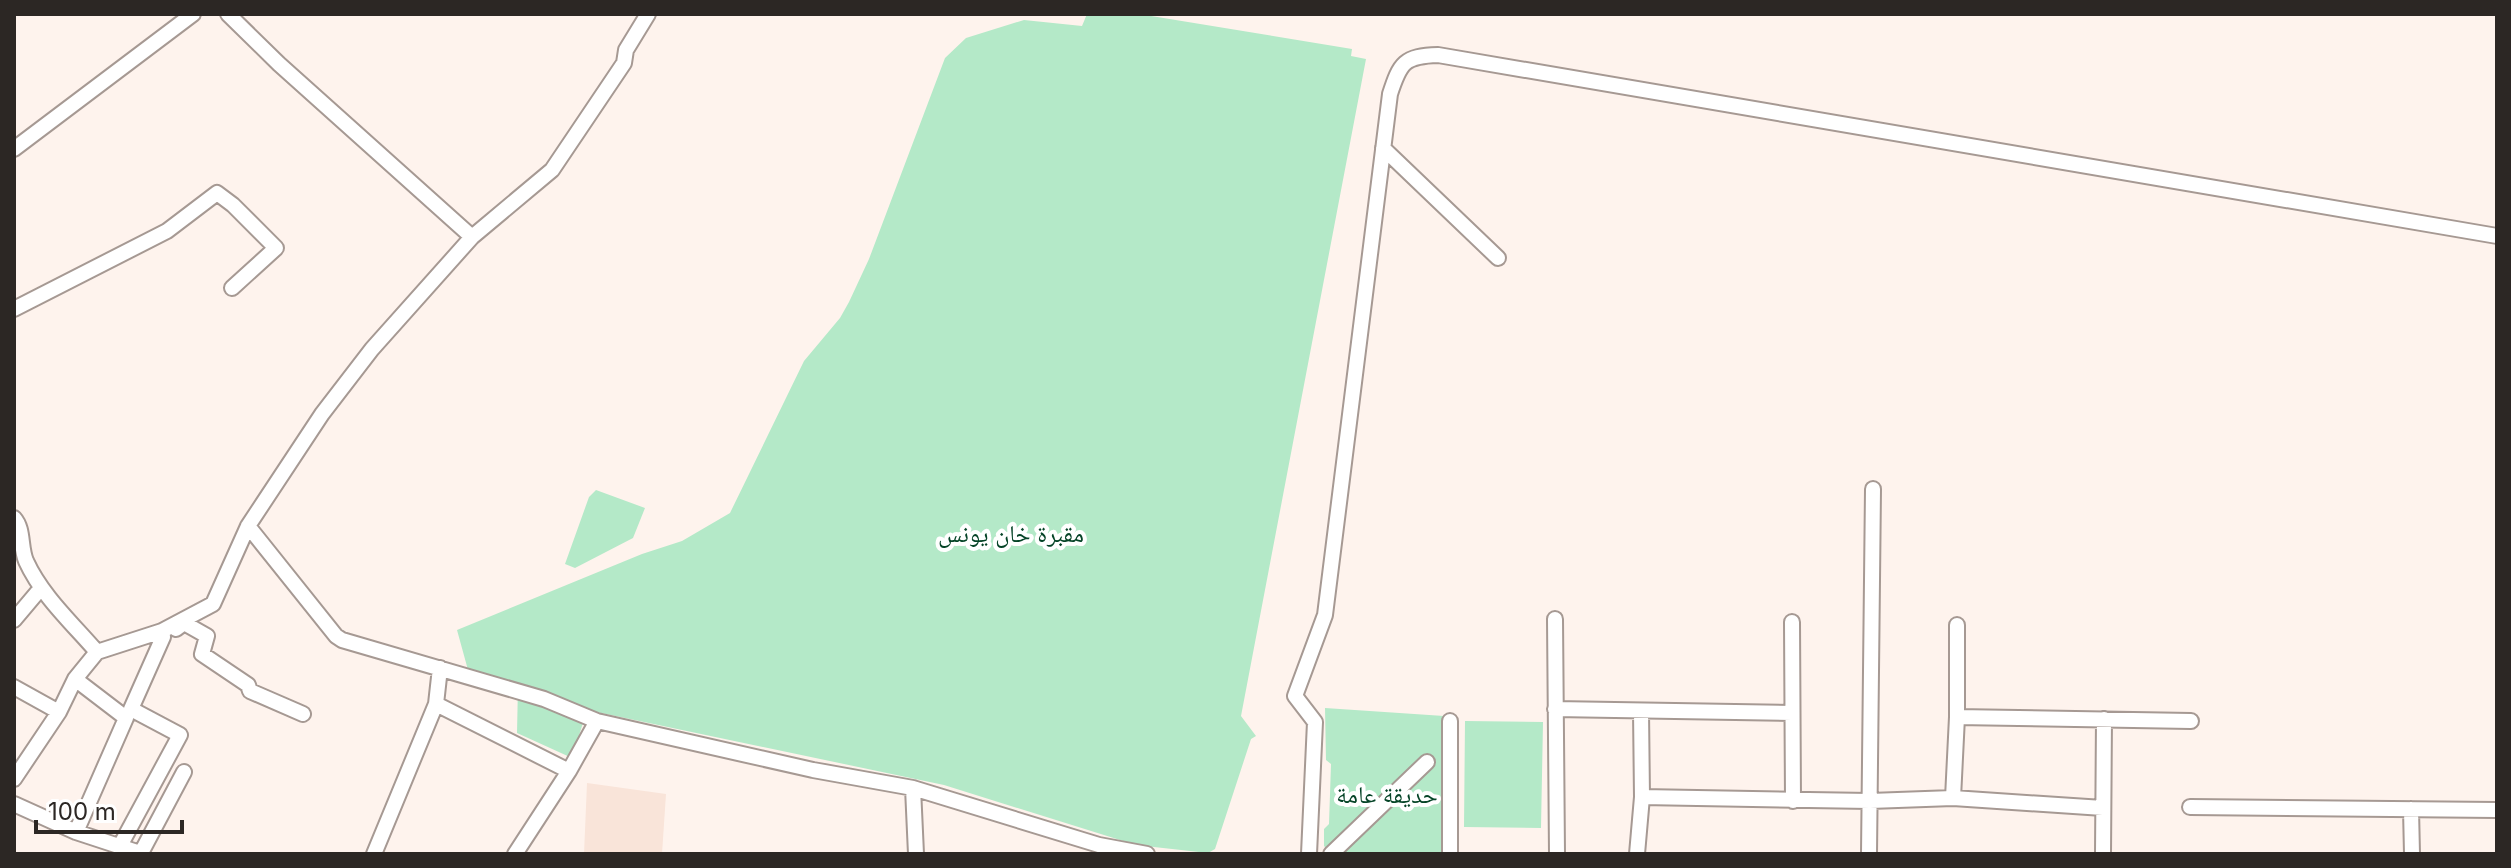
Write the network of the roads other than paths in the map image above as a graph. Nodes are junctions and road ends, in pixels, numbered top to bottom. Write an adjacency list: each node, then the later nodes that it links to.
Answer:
1 (193, 14): 5 (street)
2 (228, 14): 7 (street)
3 (646, 15): 7 (street)
4 (1383, 148): 6 (street); 8 (street); 56 (street)
5 (14, 149)
6 (2497, 236)
7 (472, 237): 13 (street)
8 (1498, 258)
9 (232, 288): 10 (street)
10 (14, 309)
11 (1873, 489): 43 (street)
12 (14, 518): 14 (street)
13 (248, 526): 19 (street); 21 (street)
14 (41, 588): 16 (street); 20 (street)
15 (1555, 619): 25 (street)
16 (14, 620)
17 (1792, 622): 28 (street)
18 (1957, 625): 30 (street)
19 (162, 634): 20 (street); 29 (street); 50 (street)
20 (97, 652): 22 (street)
21 (440, 668): 24 (street); 32 (street)
22 (75, 679): 27 (street); 49 (street)
23 (14, 687): 27 (street)
24 (436, 704): 36 (street); 52 (street)
25 (1555, 709): 26 (street); 59 (street)
26 (1641, 711): 28 (street); 40 (street)
27 (59, 712): 38 (street)
28 (1792, 713): 42 (street)
29 (303, 714)
30 (1957, 717): 31 (street); 41 (street)
31 (2104, 719): 34 (street); 46 (street)
32 (597, 721): 36 (street); 39 (street)
33 (1450, 721): 58 (street)
34 (2191, 721)
35 (1427, 762): 57 (street)
36 (569, 771): 53 (street)
37 (184, 772): 51 (street)
38 (14, 779)
39 (913, 788): 54 (street); 55 (street)
40 (1642, 797): 42 (street); 60 (street)
41 (1953, 798): 43 (street); 46 (street)
42 (1793, 801): 43 (street)
43 (1870, 801): 61 (street)
44 (14, 804): 49 (street)
45 (2190, 807): 47 (street)
46 (2103, 808): 62 (street)
47 (2411, 809): 48 (street); 63 (street)
48 (2497, 810)
49 (76, 832): 50 (street)
50 (120, 846): 51 (street)
51 (142, 854)
52 (374, 854)
53 (515, 854)
54 (916, 854)
55 (1147, 854)
56 (1309, 854)
57 (1331, 854)
58 (1450, 854)
59 (1557, 854)
60 (1637, 854)
61 (1869, 854)
62 (2103, 854)
63 (2412, 854)

